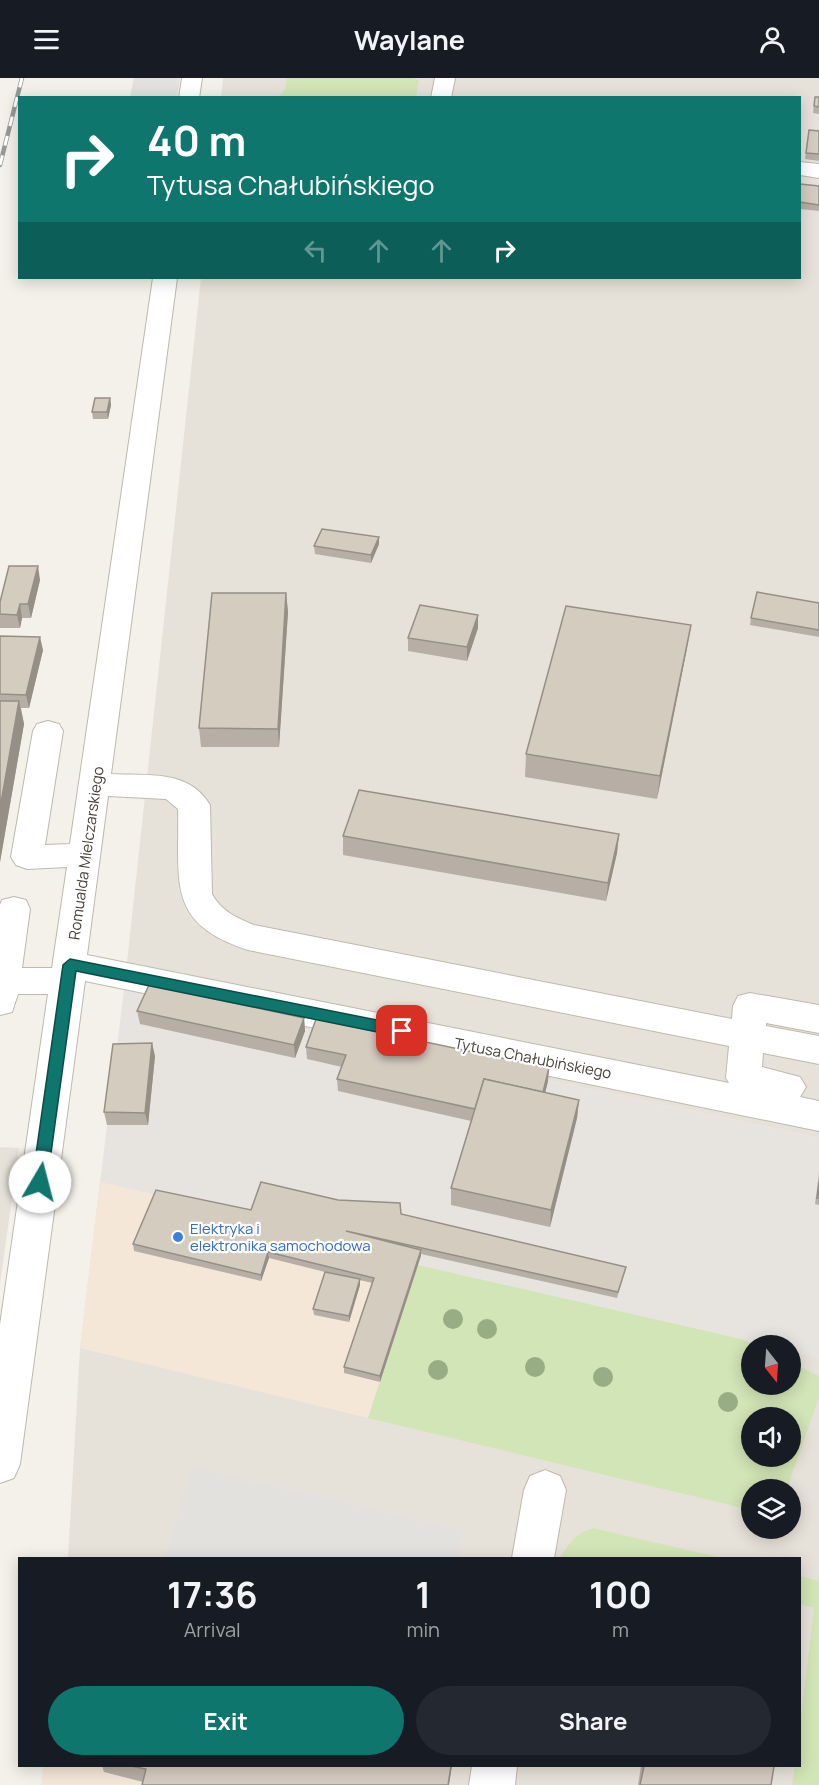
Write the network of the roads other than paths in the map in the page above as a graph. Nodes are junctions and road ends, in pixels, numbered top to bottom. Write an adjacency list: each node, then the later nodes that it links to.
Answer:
1 (192, 78): 2 (street)
2 (189, 96)
3 (801, 169): 4 (street)
4 (819, 171)
5 (165, 279): 7 (street, Romualda Mielczarskiego)
6 (48, 731): 8 (street)
7 (96, 784): 8 (street, Romualda Mielczarskiego); 13 (street)
8 (85, 855): 10 (street, Romualda Mielczarskiego)
9 (14, 909): 11 (street)
10 (69, 973): 11 (street, Tytusa Chałubińskiego); 16 (street, Tytusa Chałubińskiego); 17 (street, Romualda Mielczarskiego)
11 (2, 992)
12 (819, 1019): 13 (street)
13 (748, 1036): 14 (street); 15 (street)
14 (819, 1050)
15 (819, 1093)
16 (819, 1116)
17 (0, 1464)
18 (545, 1490): 19 (street)
19 (533, 1557)
20 (495, 1767): 21 (street)
21 (492, 1785)

